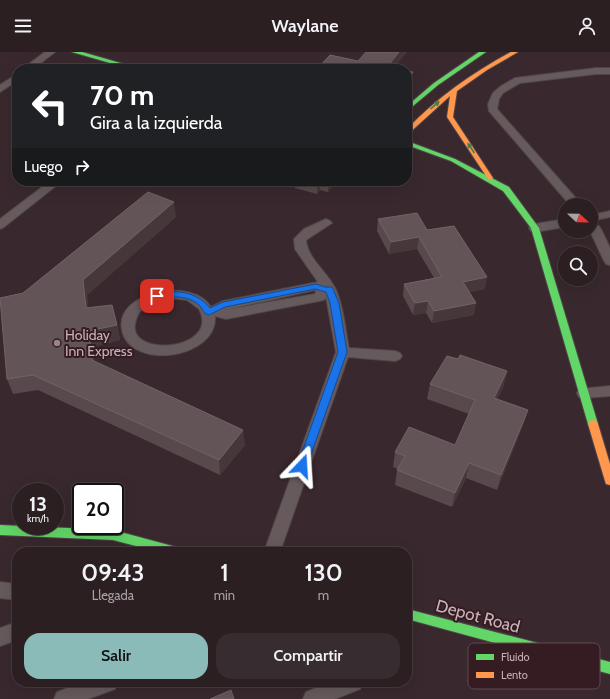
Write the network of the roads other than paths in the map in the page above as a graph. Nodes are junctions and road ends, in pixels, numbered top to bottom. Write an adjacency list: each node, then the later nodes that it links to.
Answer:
1 (51, 52): 7 (lane)
2 (75, 52): 6 (street)
3 (483, 52): 13 (street)
4 (515, 52): 12 (street)
5 (118, 55): 6 (street)
6 (109, 61): 8 (street)
7 (34, 64)
8 (120, 64)
9 (610, 71): 18 (lane)
10 (12, 81): 11 (lane)
11 (0, 89)
12 (454, 90): 14 (street, one-way to 12); 16 (street, one-way to 12)
13 (412, 105)
14 (412, 128)
15 (412, 145): 16 (street)
16 (492, 181): 24 (street)
17 (51, 186): 23 (lane)
18 (570, 198)
19 (610, 214): 20 (lane)
20 (598, 220)
21 (326, 223): 27 (lane)
22 (558, 223): 24 (lane)
23 (0, 225)
24 (535, 228): 32 (street)
25 (598, 234): 26 (lane)
26 (610, 261)
27 (326, 290): 28 (lane); 29 (lane)
28 (211, 312): 28 (lane)
29 (343, 352): 30 (lane); 36 (lane)
30 (395, 356)
31 (610, 391): 32 (lane)
32 (584, 393): 33 (street)
33 (610, 481)
34 (0, 530): 35 (street)
35 (157, 547)
36 (274, 547)
37 (0, 590): 38 (lane)
38 (12, 591)
39 (412, 615): 42 (street, Depot Road)
40 (12, 633): 41 (lane)
41 (0, 637)
42 (516, 643)
43 (600, 665): 44 (street, Depot Road)
44 (610, 668)
45 (95, 687): 47 (lane)
46 (341, 687): 48 (lane)
47 (64, 699)
48 (313, 699)

